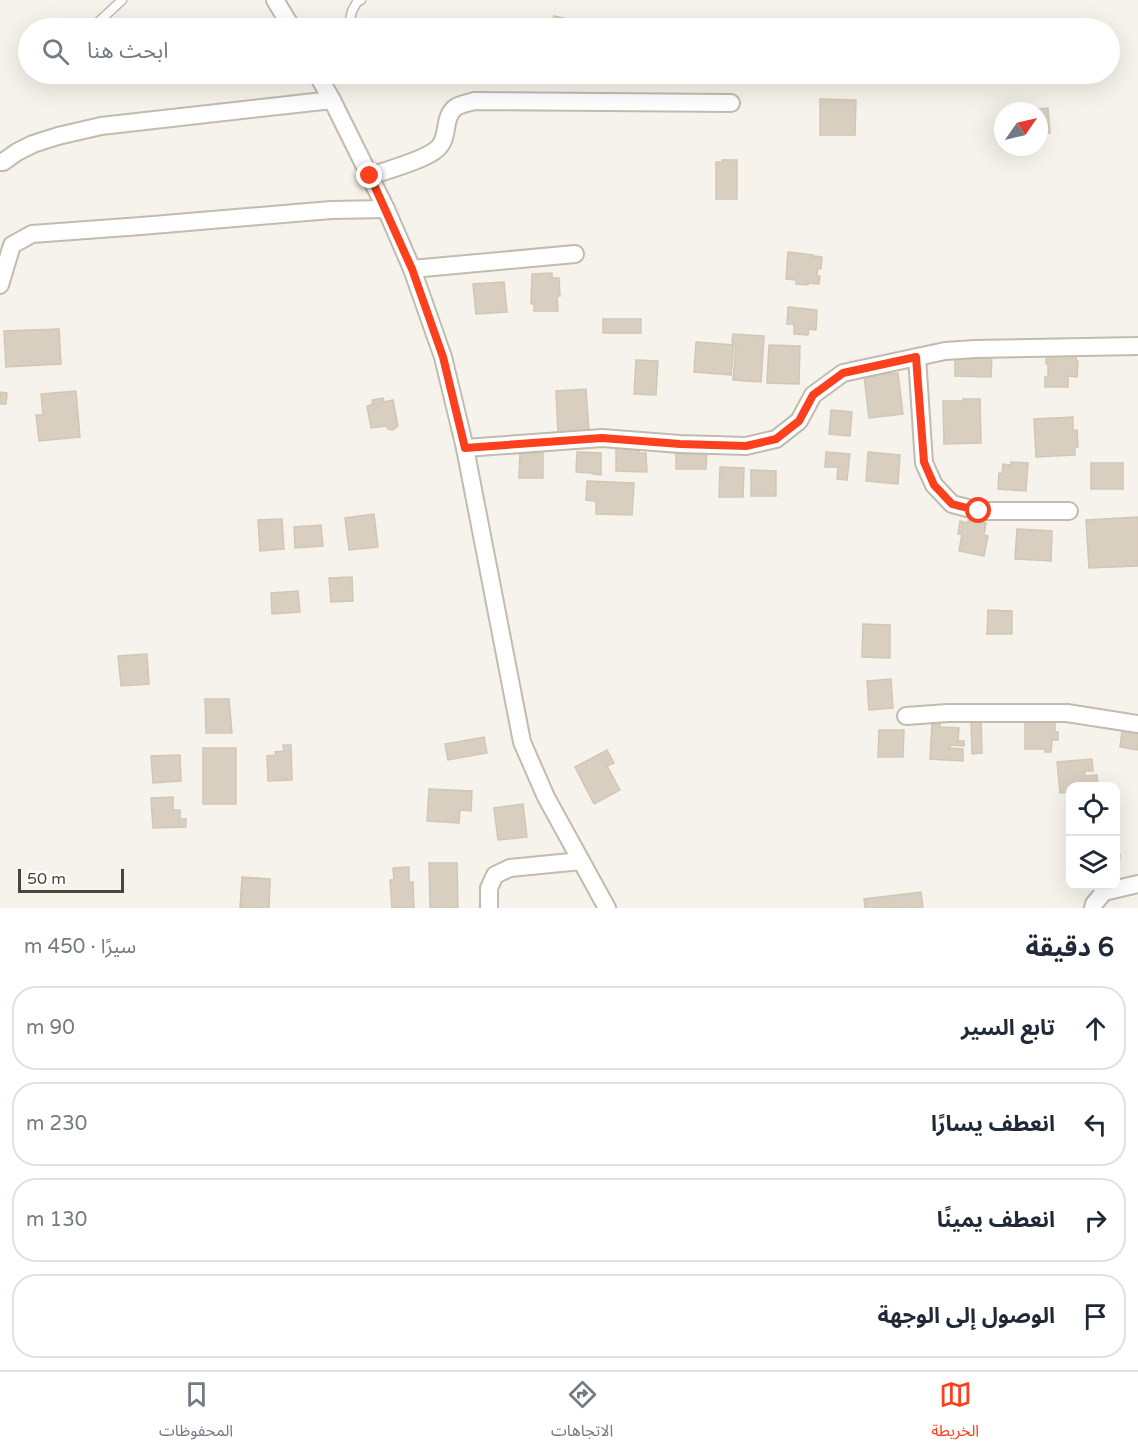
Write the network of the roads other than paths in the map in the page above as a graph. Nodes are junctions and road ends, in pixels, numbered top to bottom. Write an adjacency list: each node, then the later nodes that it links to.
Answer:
1 (122, 0): 4 (lane)
2 (275, 0): 5 (street)
3 (361, 0): 6 (lane)
4 (103, 18)
5 (286, 18)
6 (350, 18)
7 (323, 84): 8 (street)
8 (332, 100): 10 (street); 11 (street)
9 (731, 103): 11 (street)
10 (0, 162)
11 (370, 176): 12 (street)
12 (386, 209): 14 (street); 15 (street)
13 (575, 254): 14 (street)
14 (412, 269): 18 (street)
15 (0, 285)
16 (1138, 346): 17 (street)
17 (916, 357): 18 (street); 19 (street)
18 (465, 448): 22 (street)
19 (1069, 511)
20 (906, 716): 21 (street)
21 (1138, 724)
22 (581, 861): 24 (street); 25 (street)
23 (1138, 884): 26 (street)
24 (489, 908)
25 (607, 908)
26 (1093, 908)

